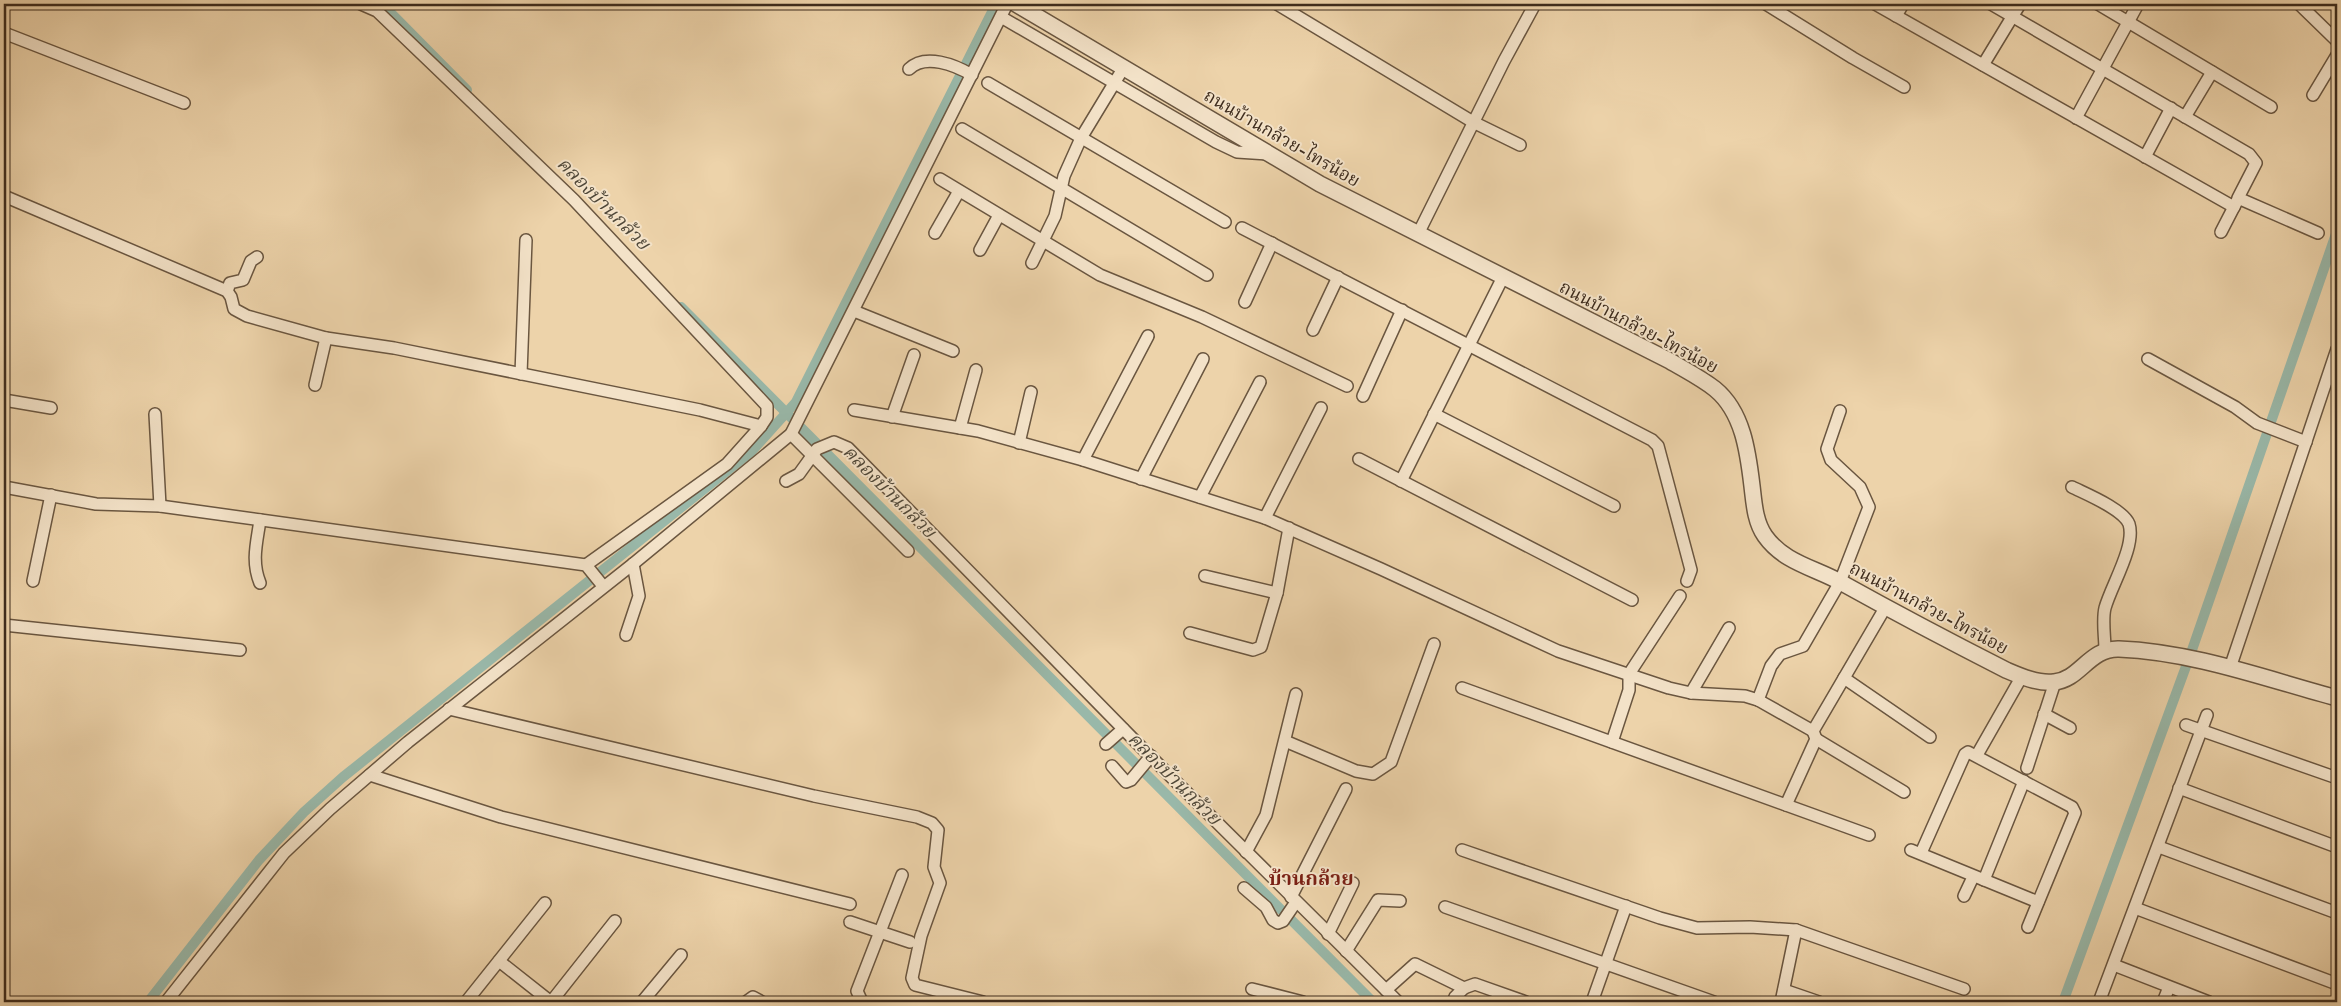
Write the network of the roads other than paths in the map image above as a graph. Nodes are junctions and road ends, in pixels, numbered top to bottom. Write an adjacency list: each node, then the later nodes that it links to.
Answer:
1 (361, 4): 91 (street)
2 (1007, 4): 16 (street)
3 (1016, 4): 22 (street, ถนนบ้านกล้วย-ไทรน้อย)
4 (1277, 4): 36 (street)
5 (1534, 4): 36 (street)
6 (1766, 4): 29 (street)
7 (1875, 4): 14 (street)
8 (1903, 4): 14 (street)
9 (1991, 4): 15 (street)
10 (2020, 4): 15 (street)
11 (2098, 4): 17 (street)
12 (2138, 4): 17 (street)
13 (2299, 4): 19 (street)
14 (1896, 16): 21 (street)
15 (2012, 16): 21 (street); 23 (street)
16 (1001, 17): 26 (street); 28 (street)
17 (2128, 21): 23 (street); 25 (street)
18 (4, 33): 31 (street)
19 (2337, 41)
20 (2337, 55): 30 (street)
21 (1983, 64): 35 (street)
22 (1124, 66): 28 (street); 40 (street, ถนนบ้านกล้วย-ไทรน้อย)
23 (2103, 68): 33 (street); 35 (street)
24 (909, 69): 26 (street)
25 (2212, 72): 32 (street); 34 (street)
26 (970, 74): 66 (street)
27 (988, 83): 38 (street)
28 (1114, 84): 38 (street); 40 (street)
29 (1904, 87)
30 (2313, 95)
31 (184, 103)
32 (2271, 107)
33 (2171, 108): 34 (street); 41 (street)
34 (2185, 116): 46 (street)
35 (2076, 118): 41 (street)
36 (1473, 122): 39 (street); 53 (street)
37 (962, 129): 43 (street)
38 (1081, 138): 43 (street); 48 (street)
39 (1520, 145)
40 (1268, 154): 53 (street, ถนนบ้านกล้วย-ไทรน้อย)
41 (2145, 157): 46 (street)
42 (940, 179): 44 (street)
43 (1061, 188): 55 (street); 60 (street)
44 (959, 191): 47 (street); 51 (street)
45 (4, 196): 63 (street)
46 (2236, 202): 50 (street); 52 (street)
47 (999, 215): 55 (street); 57 (street)
48 (1225, 222)
49 (1242, 228): 56 (street)
50 (2221, 232)
51 (935, 233)
52 (2318, 233)
53 (1418, 234): 62 (street, ถนนบ้านกล้วย-ไทรน้อย)
54 (526, 240): 77 (street)
55 (1043, 241): 59 (street); 80 (street)
56 (1272, 244): 61 (street); 64 (street)
57 (980, 250)
58 (257, 257): 63 (street)
59 (1032, 263)
60 (1207, 275)
61 (1338, 277): 65 (street); 67 (street)
62 (1503, 277): 70 (street); 117 (street, ถนนบ้านกล้วย-ไทรน้อย)
63 (227, 291): 69 (street)
64 (1245, 302)
65 (1402, 310): 70 (street); 82 (street)
66 (854, 311): 72 (street); 93 (street)
67 (1313, 330)
68 (1148, 336): 98 (street)
69 (326, 338): 77 (street); 79 (street)
70 (1469, 345): 89 (street); 115 (street)
71 (2337, 349): 95 (street)
72 (953, 351)
73 (914, 355): 90 (street)
74 (1203, 359): 99 (street)
75 (2148, 359): 95 (street)
76 (976, 370): 92 (street)
77 (521, 374): 91 (street)
78 (1260, 382): 105 (street)
79 (315, 385)
80 (1347, 386)
81 (1032, 392): 94 (street)
82 (1363, 396)
83 (4, 400): 84 (street)
84 (51, 408)
85 (1321, 408): 108 (street)
86 (854, 410): 90 (street)
87 (1840, 411): 117 (street)
88 (155, 414): 106 (street)
89 (1434, 414): 101 (street); 107 (street)
90 (892, 416): 92 (street)
91 (761, 426): 113 (street)
92 (960, 428): 94 (street)
93 (793, 431): 96 (street); 112 (street)
94 (1019, 442): 98 (street)
95 (2306, 442): 131 (street)
96 (815, 452): 100 (street); 111 (street); 147 (street)
97 (1359, 459): 101 (street)
98 (1082, 460): 99 (street)
99 (1141, 479): 105 (street)
100 (786, 481)
101 (1401, 481): 122 (street)
102 (4, 487): 104 (street)
103 (2072, 487): 130 (street)
104 (51, 495): 106 (street); 116 (street)
105 (1200, 497): 108 (street)
106 (160, 506): 109 (street)
107 (1614, 506)
108 (1265, 518): 110 (street)
109 (260, 520): 113 (street); 118 (street)
110 (1289, 528): 120 (street); 132 (street)
111 (908, 550)
112 (633, 564): 119 (street); 127 (street)
113 (588, 568): 119 (street)
114 (1206, 576): 120 (street)
115 (1687, 581)
116 (33, 582)
117 (1840, 582): 123 (street, ถนนบ้านกล้วย-ไทรน้อย); 140 (street)
118 (260, 583)
119 (602, 584): 141 (street)
120 (1276, 593): 126 (street)
121 (1680, 596): 132 (street)
122 (1632, 600)
123 (1885, 608): 133 (street, ถนนบ้านกล้วย-ไทรน้อย); 134 (street)
124 (4, 625): 129 (street)
125 (1729, 628): 137 (street)
126 (1190, 633)
127 (626, 635)
128 (1434, 644): 151 (street)
129 (240, 650)
130 (2105, 650): 131 (street); 135 (street)
131 (2230, 668): 139 (street)
132 (1629, 674): 137 (street); 152 (street)
133 (2022, 676): 135 (street, ถนนบ้านกล้วย-ไทรน้อย); 153 (street)
134 (1844, 678): 148 (street); 149 (street)
135 (2055, 682): 142 (street)
136 (1462, 688): 152 (street)
137 (1691, 692): 140 (street)
138 (1296, 694): 151 (street)
139 (2337, 698)
140 (1758, 700): 148 (street)
141 (449, 709): 157 (street); 209 (street)
142 (2044, 714): 145 (street); 156 (street)
143 (2207, 715): 146 (street)
144 (2186, 725): 146 (street)
145 (2070, 728)
146 (2201, 728): 158 (street); 160 (street)
147 (1122, 730): 150 (street); 154 (street)
148 (1814, 735): 162 (street); 163 (street)
149 (1930, 737)
150 (1108, 742)
151 (1284, 742): 168 (street)
152 (1612, 742): 163 (street)
153 (1977, 755): 159 (street); 170 (street)
154 (1149, 758): 155 (street); 168 (street)
155 (1112, 766)
156 (2027, 768)
157 (370, 775): 178 (street); 202 (street)
158 (2337, 778)
159 (2024, 781): 170 (street); 175 (street)
160 (2179, 788): 165 (street); 166 (street)
161 (1346, 789): 177 (street)
162 (1904, 792)
163 (1786, 805): 164 (street)
164 (1869, 835)
165 (2159, 847): 181 (street); 182 (street)
166 (2337, 847)
167 (1462, 850): 180 (street)
168 (1246, 852): 177 (street)
169 (902, 875): 187 (street)
170 (1978, 878): 173 (street); 175 (street)
171 (1353, 883): 188 (street)
172 (1244, 888): 177 (street)
173 (1964, 896)
174 (1400, 901): 190 (street)
175 (2038, 902): 185 (street)
176 (545, 903): 192 (street)
177 (1293, 903): 188 (street)
178 (850, 904)
179 (1445, 906): 193 (street)
180 (1626, 906): 186 (street); 193 (street)
181 (2135, 908): 194 (street); 195 (street)
182 (2337, 913)
183 (616, 921): 204 (street)
184 (850, 922): 187 (street)
185 (2028, 927)
186 (1796, 930): 198 (street); 201 (street)
187 (880, 932): 189 (street); 208 (street)
188 (1328, 934): 190 (street)
189 (910, 942)
190 (1346, 951): 200 (street)
191 (681, 955): 205 (street)
192 (499, 961): 203 (street); 204 (street)
193 (1606, 963): 214 (street); 215 (street)
194 (2114, 965): 197 (street); 218 (street)
195 (2337, 984)
196 (1464, 988): 200 (street); 212 (street); 213 (street)
197 (2169, 988): 219 (street); 220 (street)
198 (1964, 989)
199 (1252, 990): 210 (street)
200 (1386, 990): 211 (street)
201 (1784, 990): 216 (street); 217 (street)
202 (166, 1002)
203 (466, 1002)
204 (551, 1002)
205 (642, 1002)
206 (746, 1002): 207 (street)
207 (762, 1002)
208 (862, 1002)
209 (984, 1002)
210 (1303, 1002)
211 (1398, 1002)
212 (1453, 1002)
213 (1526, 1002)
214 (1592, 1002)
215 (1714, 1002)
216 (1781, 1002)
217 (1819, 1002)
218 (2099, 1002)
219 (2163, 1002)
220 (2209, 1002)

